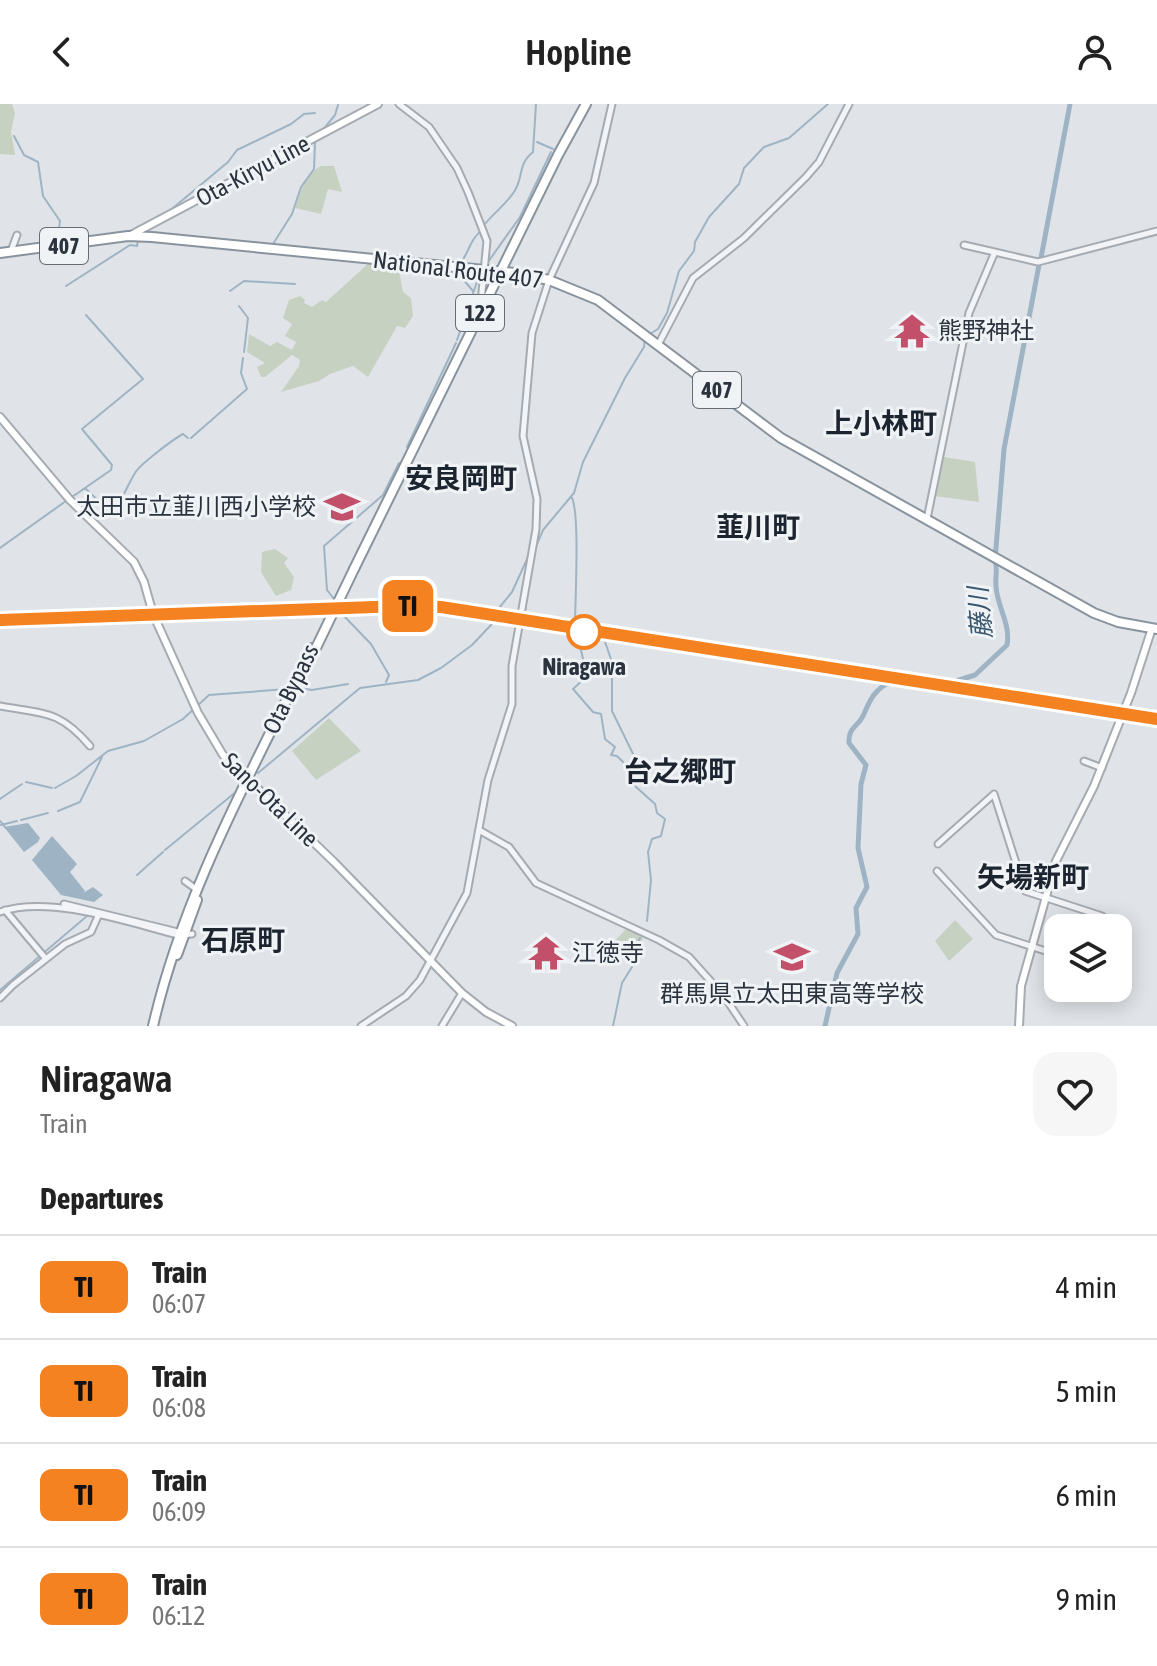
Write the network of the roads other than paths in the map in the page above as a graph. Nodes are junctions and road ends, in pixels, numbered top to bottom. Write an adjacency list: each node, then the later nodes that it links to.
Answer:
1 (378, 104): 8 (main road, Ota-Kiryu Line)
2 (399, 104): 13 (street)
3 (584, 104): 14 (highway, Ota Bypass / 122)
4 (612, 104): 15 (street)
5 (849, 104): 17 (street)
6 (1157, 231): 12 (street)
7 (17, 235): 10 (street)
8 (128, 236): 10 (highway, National Route 407 / 407); 13 (highway, National Route 407 / 407)
9 (964, 245): 12 (street)
10 (11, 252): 11 (highway, National Route 407 / 407)
11 (0, 253)
12 (994, 254): 19 (street)
13 (485, 270): 14 (highway, National Route 407 / 407); 16 (street)
14 (498, 271): 15 (highway, National Route 407 / 407); 16 (highway, Ota Bypass / 122); 20 (highway, Ota Bypass / 122)
15 (549, 280): 17 (highway, National Route 407 / 407); 27 (street)
16 (481, 302): 20 (highway, Ota Bypass / 122)
17 (658, 345): 19 (highway, National Route 407 / 407)
18 (0, 417): 26 (main road, Sano-Ota Line)
19 (927, 519): 21 (highway, National Route 407 / 407)
20 (352, 569): 26 (highway, Ota Bypass / 122, bridge)
21 (1154, 629): 25 (main road)
22 (0, 706): 23 (street)
23 (90, 746)
24 (1084, 761): 25 (street)
25 (1102, 768): 32 (main road)
26 (249, 780): 31 (highway, Ota Bypass / 122); 36 (highway, Ota Bypass / 122); 40 (main road, Sano-Ota Line)
27 (479, 830): 40 (street); 47 (street)
28 (938, 844): 32 (street)
29 (937, 871): 37 (street)
30 (185, 881): 31 (street)
31 (196, 889): 36 (highway, Ota Bypass / 122)
32 (1045, 899): 35 (street); 37 (main road)
33 (2, 910): 34 (street); 39 (street)
34 (94, 913): 36 (street); 39 (street)
35 (1095, 914)
36 (183, 933): 43 (highway, Ota Bypass / 122)
37 (1032, 947): 38 (street); 48 (main road)
38 (1044, 951)
39 (43, 956): 42 (street)
40 (431, 962): 41 (main road, Sano-Ota Line); 44 (street)
41 (462, 993): 45 (street); 46 (main road, Sano-Ota Line)
42 (0, 998)
43 (155, 1026)
44 (361, 1026)
45 (442, 1026)
46 (512, 1026)
47 (744, 1026)
48 (1019, 1026)

